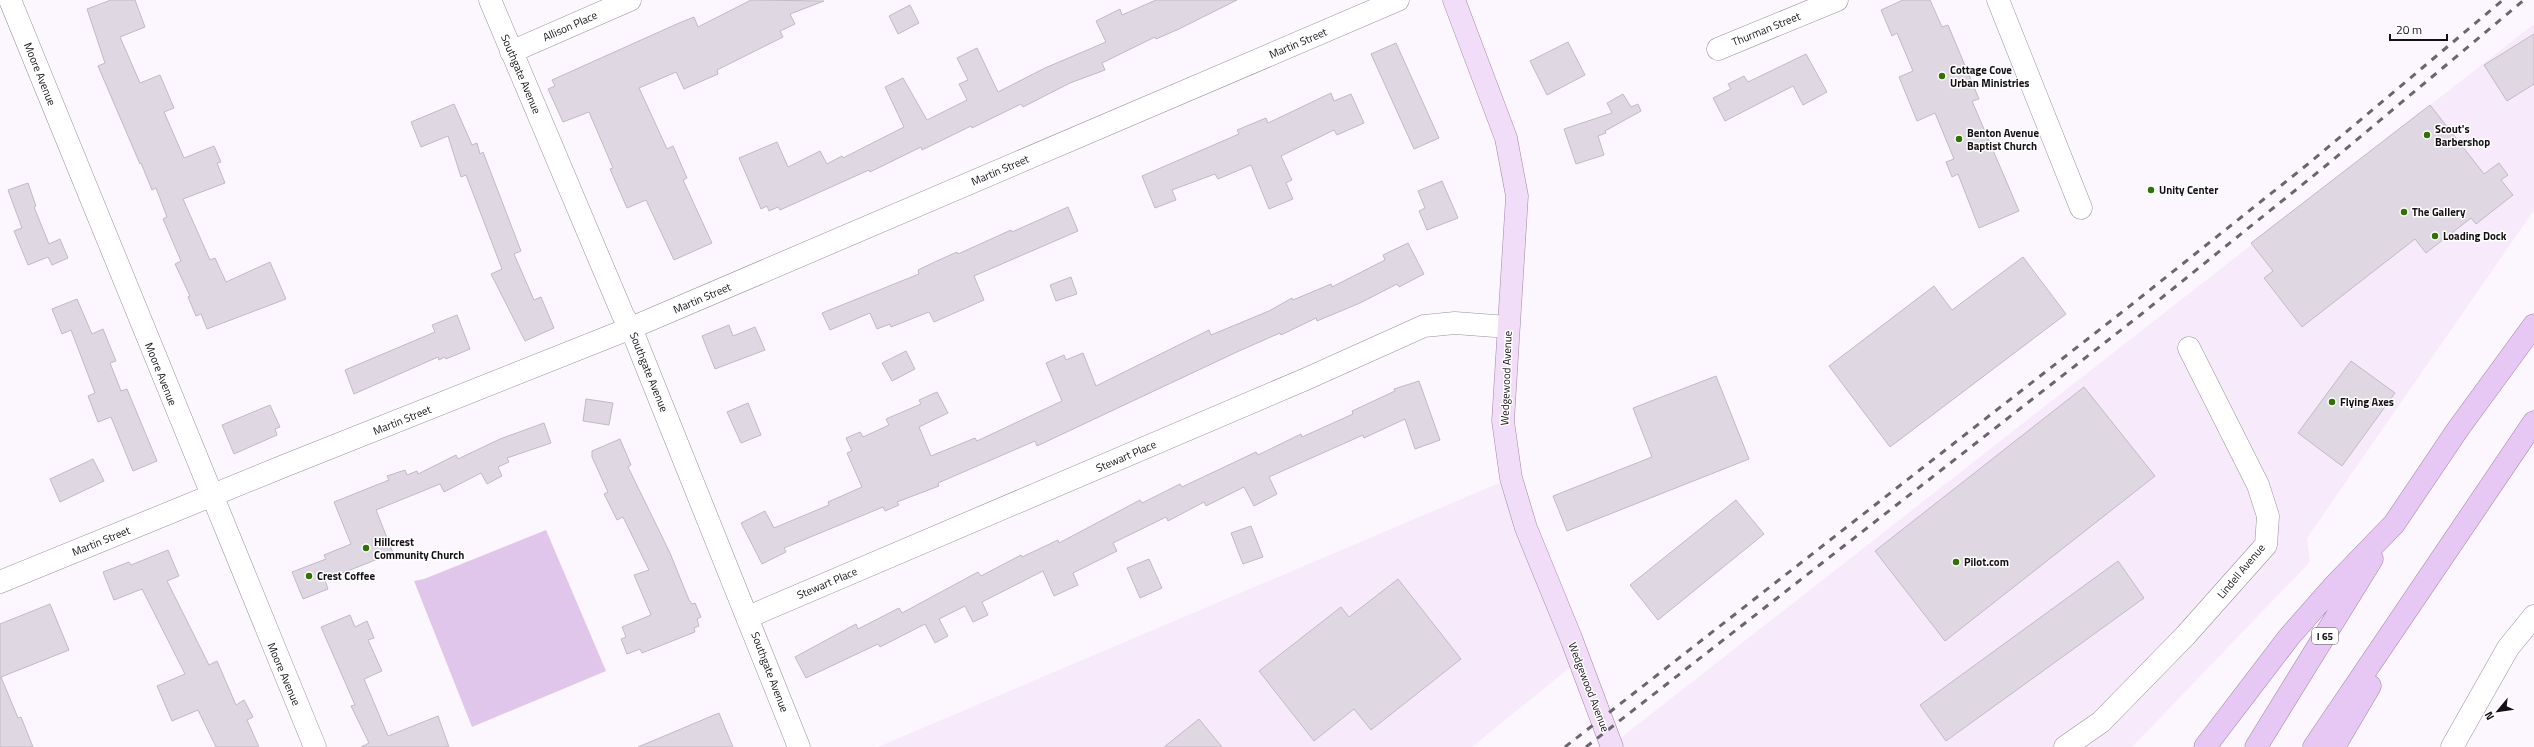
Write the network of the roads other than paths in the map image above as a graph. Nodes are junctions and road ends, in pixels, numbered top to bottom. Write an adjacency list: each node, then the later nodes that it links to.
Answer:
1 (10, 0): 16 (street, Moore Avenue)
2 (490, 0): 9 (street, Southgate Avenue)
3 (630, 0): 9 (street, Allison Place)
4 (1398, 0): 13 (street, Martin Street)
5 (1454, 0): 12 (main road, Wedgewood Avenue)
6 (1837, 0): 8 (street, Thurman Street)
7 (1998, 0): 10 (street)
8 (1718, 49)
9 (511, 52): 13 (street, Southgate Avenue)
10 (2081, 208)
11 (2534, 325): 17 (highway, I 65)
12 (1508, 327): 21 (street, Stewart Place); 24 (main road, Wedgewood Avenue)
13 (631, 328): 16 (street, Martin Street); 21 (street, Southgate Avenue)
14 (2189, 348): 25 (street, Lindell Avenue)
15 (2534, 422): 18 (highway)
16 (211, 496): 19 (street, Martin Street); 22 (street, Moore Avenue)
17 (2394, 524): 26 (highway); 27 (highway, I 65 / I 65)
18 (2447, 550): 28 (highway); 29 (highway)
19 (0, 582)
20 (2534, 616): 30 (street)
21 (748, 617): 23 (street, Southgate Avenue)
22 (315, 747)
23 (799, 747)
24 (1612, 747)
25 (2065, 747)
26 (2205, 747)
27 (2256, 747)
28 (2314, 747)
29 (2334, 747)
30 (2452, 747)

